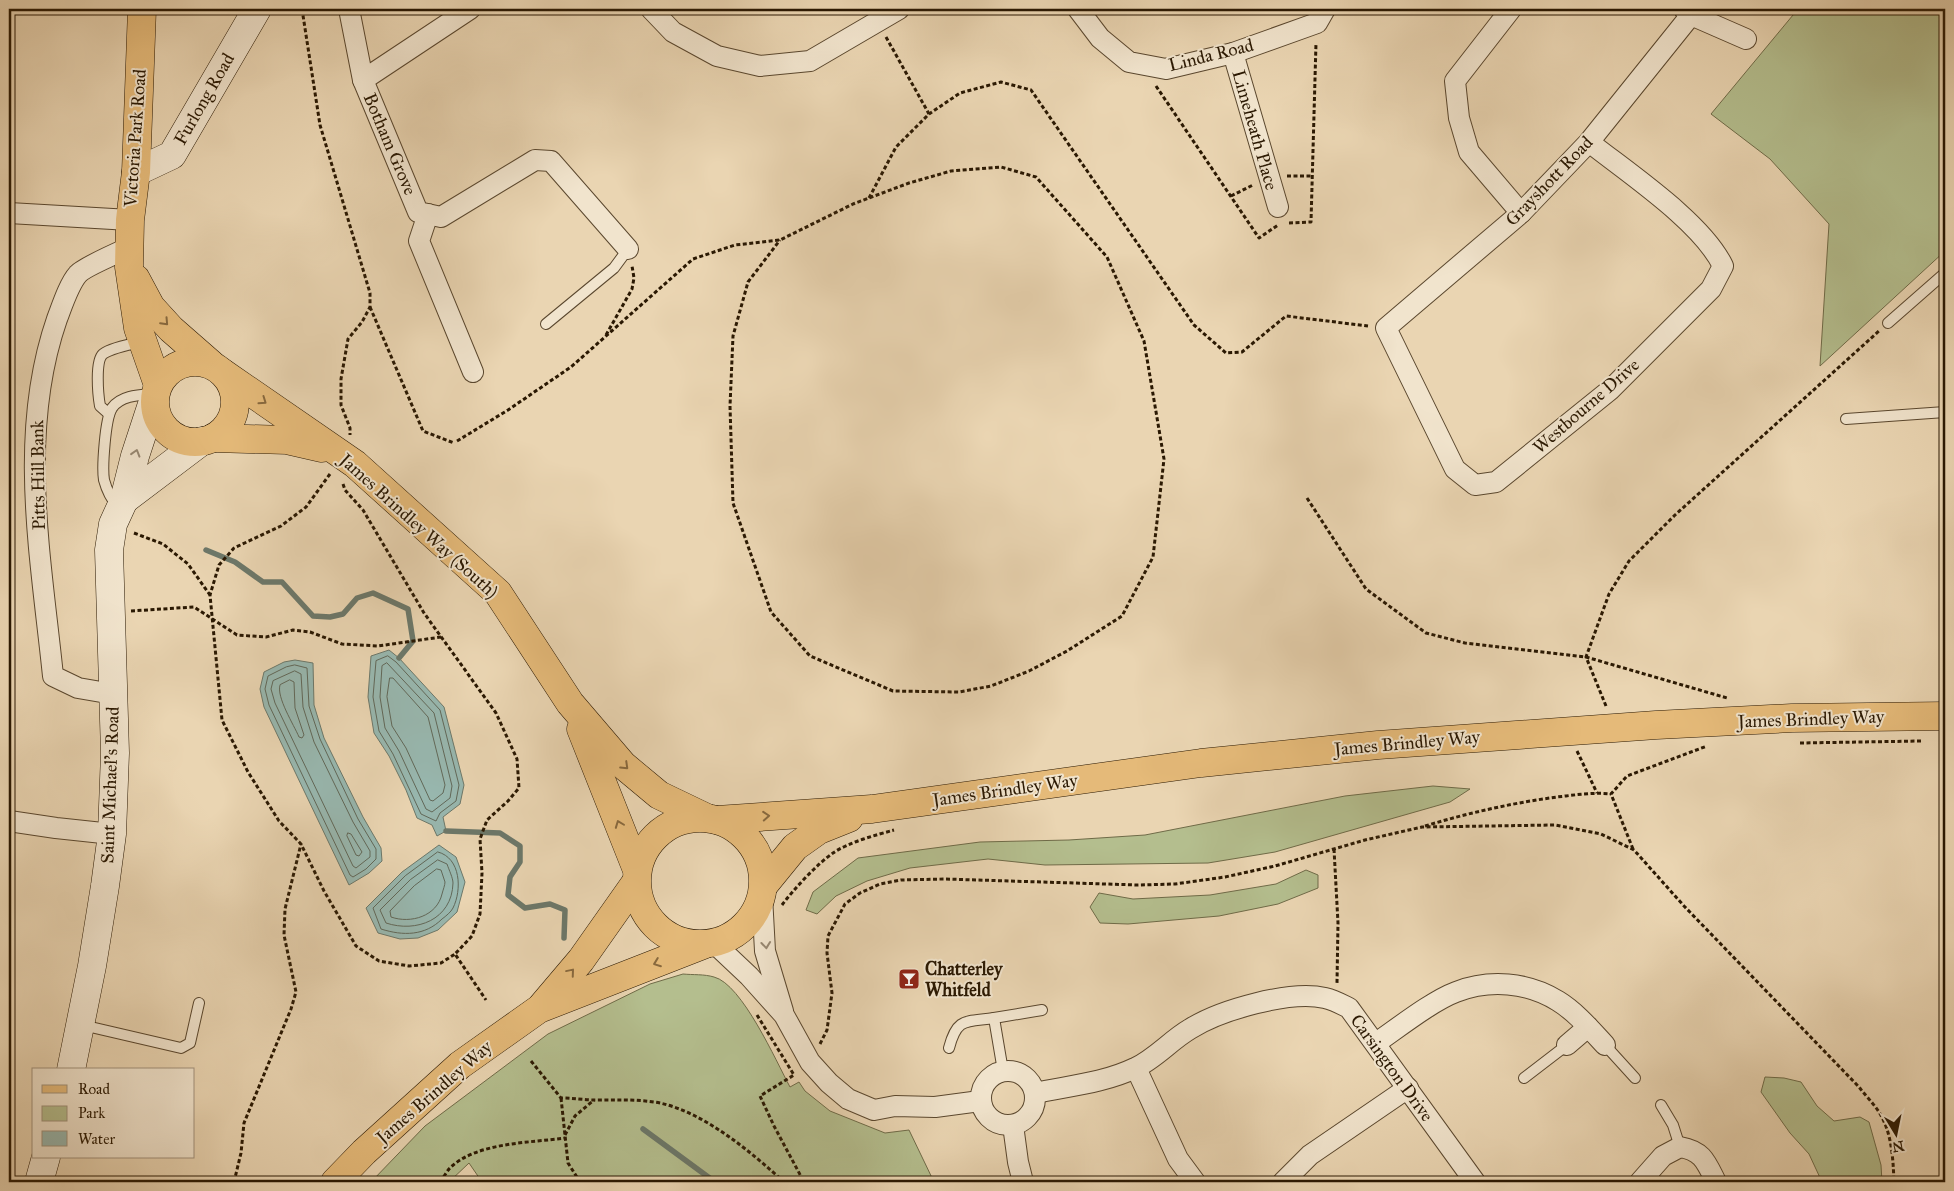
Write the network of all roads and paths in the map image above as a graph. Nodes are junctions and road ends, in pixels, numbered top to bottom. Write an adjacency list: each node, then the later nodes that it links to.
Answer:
1 (142, 9): 18 (main road, Victoria Park Road)
2 (257, 9): 18 (street, Furlong Road)
3 (302, 9): 31 (path)
4 (348, 9): 15 (street)
5 (470, 9): 15 (street)
6 (651, 9): 12 (street)
7 (899, 9): 12 (street)
8 (1078, 9): 14 (street, Linda Road)
9 (1325, 9): 14 (street, Linda Road)
10 (1511, 9): 24 (street)
11 (1688, 12): 13 (street); 17 (street, Grayshott Road)
12 (873, 15): 16 (path)
13 (1746, 39)
14 (1233, 53): 19 (street, Limeheath Place)
15 (363, 80): 25 (street, Botham Grove)
16 (929, 114): 21 (path); 34 (path)
17 (1589, 142): 24 (street, Grayshott Road); 34 (street, Westbourne Drive)
18 (136, 172): 26 (main road, Victoria Park Road)
19 (1269, 176): 20 (path); 22 (street, Limeheath Place)
20 (1231, 196)
21 (868, 198): 27 (path); 27 (path)
22 (1278, 207)
23 (9, 213): 26 (street)
24 (1521, 213): 34 (street, Grayshott Road)
25 (428, 214): 28 (street, Botham Grove); 38 (street)
26 (130, 220): 29 (main road, Victoria Park Road)
27 (780, 240): 35 (path)
28 (628, 249): 33 (lane); 35 (path)
29 (129, 257): 36 (main road, Victoria Park Road); 37 (main road, one-way to 37); 52 (street, Pitts Hill Bank)
30 (1945, 273): 32 (lane)
31 (370, 307): 35 (path); 44 (path)
32 (1888, 323): 51 (path)
33 (546, 324)
34 (1386, 328)
35 (604, 338)
36 (143, 341): 39 (main road, Victoria Park Road); 41 (lane)
37 (217, 369): 39 (main road); 43 (main road); 44 (main road, James Brindley Way (South), one-way to 44)
38 (474, 372)
39 (156, 392): 41 (lane); 43 (main road); 46 (street, Saint Michael's Road, one-way to 39)
40 (1945, 412): 42 (lane)
41 (109, 414): 46 (lane)
42 (1846, 419)
43 (207, 440): 44 (main road, James Brindley Way (South)); 46 (street)
44 (338, 457): 47 (path); 50 (path); 54 (main road, James Brindley Way (South))
45 (1307, 498): 51 (path)
46 (119, 511): 47 (path); 48 (street, Saint Michael's Road)
47 (210, 595): 49 (path)
48 (111, 612): 49 (path); 52 (street, Saint Michael's Road)
49 (212, 619): 50 (path); 69 (path)
50 (441, 637): 75 (path)
51 (1586, 657): 53 (path); 55 (path)
52 (113, 694): 68 (street, Saint Michael's Road)
53 (1728, 698)
54 (570, 703): 64 (main road, James Brindley Way (South), one-way to 64); 72 (main road, James Brindley Way (South), one-way to 54)
55 (1607, 709)
56 (1945, 716): 63 (main road, James Brindley Way)
57 (1926, 741): 58 (path)
58 (1793, 742)
59 (1698, 743): 62 (path)
60 (1583, 748): 61 (path)
61 (1597, 793): 62 (path); 66 (path)
62 (1611, 794): 71 (path)
63 (872, 809): 64 (main road, James Brindley Way, one-way to 63); 73 (main road, James Brindley Way)
64 (712, 819): 72 (main road); 73 (main road)
65 (10, 826): 68 (street)
66 (1422, 828): 70 (path); 71 (path)
67 (900, 829): 73 (path)
68 (112, 834): 84 (street, Saint Michael's Road)
69 (301, 844): 75 (path); 108 (path)
70 (1334, 849): 77 (path); 86 (path)
71 (1634, 850): 120 (path)
72 (637, 876): 74 (main road); 79 (main road, James Brindley Way, one-way to 72)
73 (769, 898): 74 (main road); 82 (street, one-way to 82)
74 (708, 944): 79 (main road, James Brindley Way, one-way to 79); 82 (street)
75 (455, 954): 76 (path)
76 (486, 1000)
77 (1337, 1002): 87 (street, Carsington Drive); 93 (street, Carsington Drive)
78 (199, 1003): 84 (lane)
79 (539, 1009): 109 (main road, James Brindley Way)
80 (754, 1010): 113 (path)
81 (1042, 1010): 83 (lane)
82 (784, 1015): 101 (street)
83 (994, 1018): 90 (lane); 94 (lane)
84 (81, 1025): 92 (street, Saint Michael's Road)
85 (1588, 1027): 87 (street); 88 (street); 89 (street)
86 (815, 1041)
87 (1376, 1043): 97 (street, Carsington Drive)
88 (1567, 1045): 95 (lane)
89 (1605, 1045): 96 (lane)
90 (949, 1048)
91 (531, 1060): 99 (path)
92 (71, 1068)
93 (1136, 1068): 98 (street, Carsington Drive); 115 (street)
94 (1003, 1071): 98 (street); 101 (street)
95 (1524, 1078)
96 (1635, 1078)
97 (1408, 1088): 116 (street); 117 (street, Carsington Drive)
98 (1035, 1093): 103 (street)
99 (561, 1098): 100 (path); 104 (path)
100 (594, 1100): 104 (path); 112 (path)
101 (980, 1101): 103 (street)
102 (1661, 1105): 105 (lane)
103 (1013, 1126): 114 (street)
104 (565, 1136): 110 (path); 111 (path)
105 (1680, 1147): 118 (street); 119 (street)
106 (46, 1158): 107 (street)
107 (39, 1182)
108 (234, 1182)
109 (335, 1182)
110 (440, 1182)
111 (580, 1182)
112 (784, 1182)
113 (804, 1182)
114 (1023, 1182)
115 (1195, 1182)
116 (1283, 1182)
117 (1475, 1182)
118 (1640, 1182)
119 (1716, 1182)
120 (1894, 1182)

